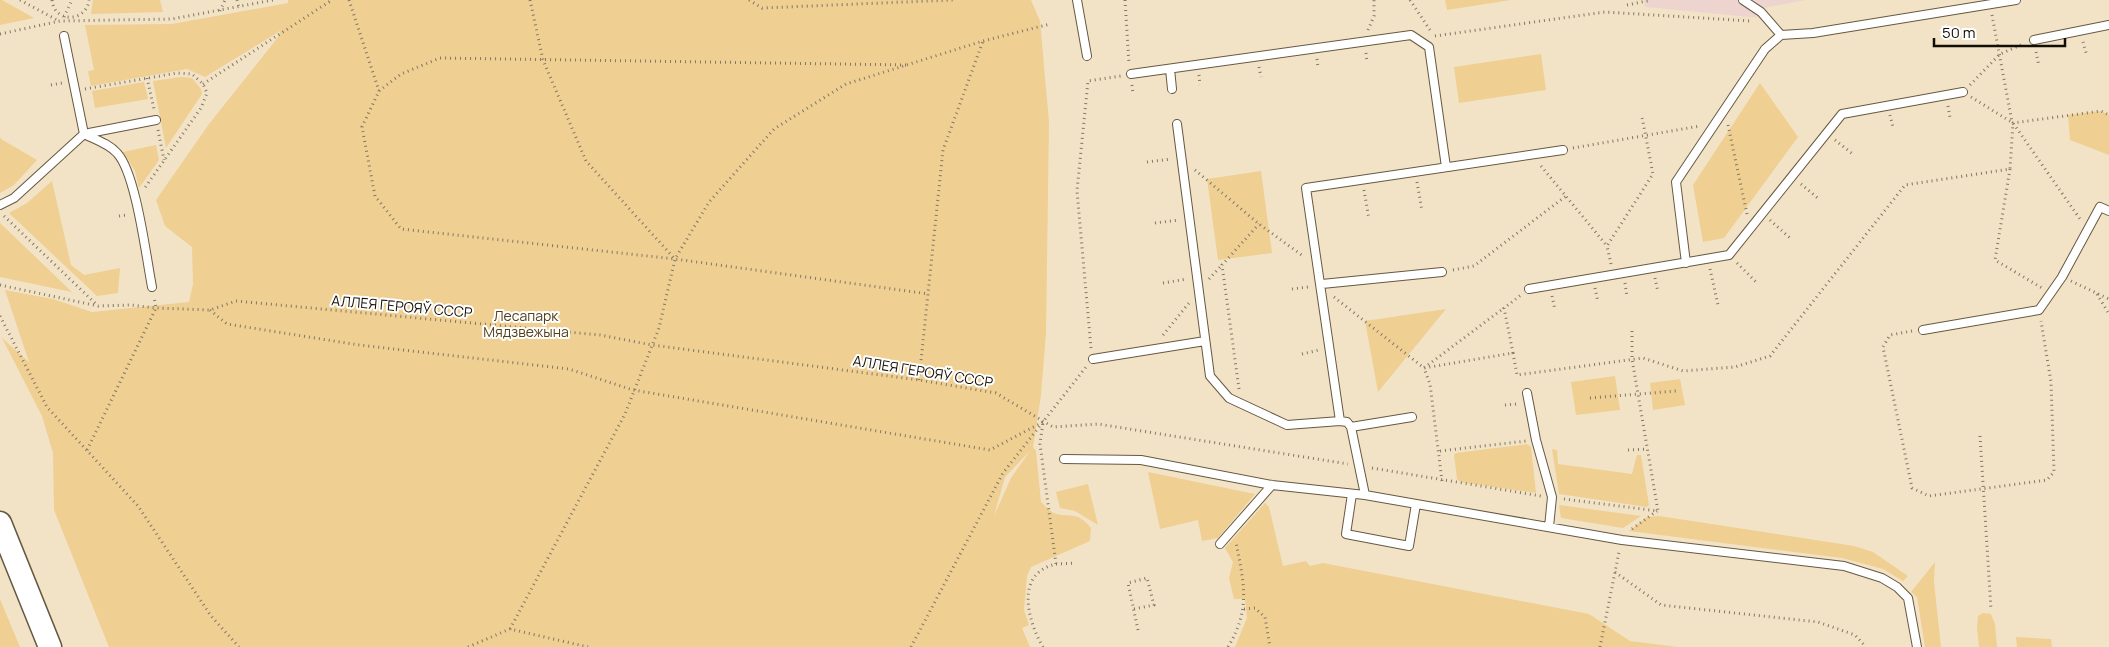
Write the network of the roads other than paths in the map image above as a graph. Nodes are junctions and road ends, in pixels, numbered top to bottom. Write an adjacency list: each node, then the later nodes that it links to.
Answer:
1 (1078, 0): 8 (lane)
2 (1743, 0): 6 (lane)
3 (2016, 0): 6 (lane)
4 (2109, 25): 7 (lane)
5 (64, 36): 15 (lane)
6 (1781, 36): 20 (lane)
7 (2034, 40)
8 (1087, 56)
9 (1170, 68): 10 (lane); 11 (lane); 17 (lane)
10 (1131, 74)
11 (1172, 88)
12 (1964, 92): 20 (lane)
13 (156, 120): 15 (lane)
14 (1177, 124): 26 (lane)
15 (84, 134): 18 (lane); 23 (lane)
16 (1563, 150): 17 (lane)
17 (1446, 168): 22 (lane)
18 (0, 205)
19 (2109, 211): 25 (lane)
20 (1686, 263): 24 (lane)
21 (1442, 272): 22 (lane)
22 (1322, 284): 30 (lane)
23 (152, 287)
24 (1529, 289)
25 (1923, 330)
26 (1205, 341): 27 (lane); 30 (lane)
27 (1093, 359)
28 (1527, 393): 38 (lane)
29 (1412, 417): 31 (lane)
30 (1340, 421): 31 (lane)
31 (1351, 427): 35 (lane)
32 (1064, 458): 33 (lane)
33 (1272, 486): 34 (lane); 39 (lane)
34 (1352, 494): 35 (lane); 36 (lane)
35 (1365, 495): 36 (lane)
36 (1416, 504): 38 (lane)
37 (0, 523): 40 (main road)
38 (1549, 527): 41 (lane)
39 (1220, 544)
40 (50, 647)
41 (1917, 647)

